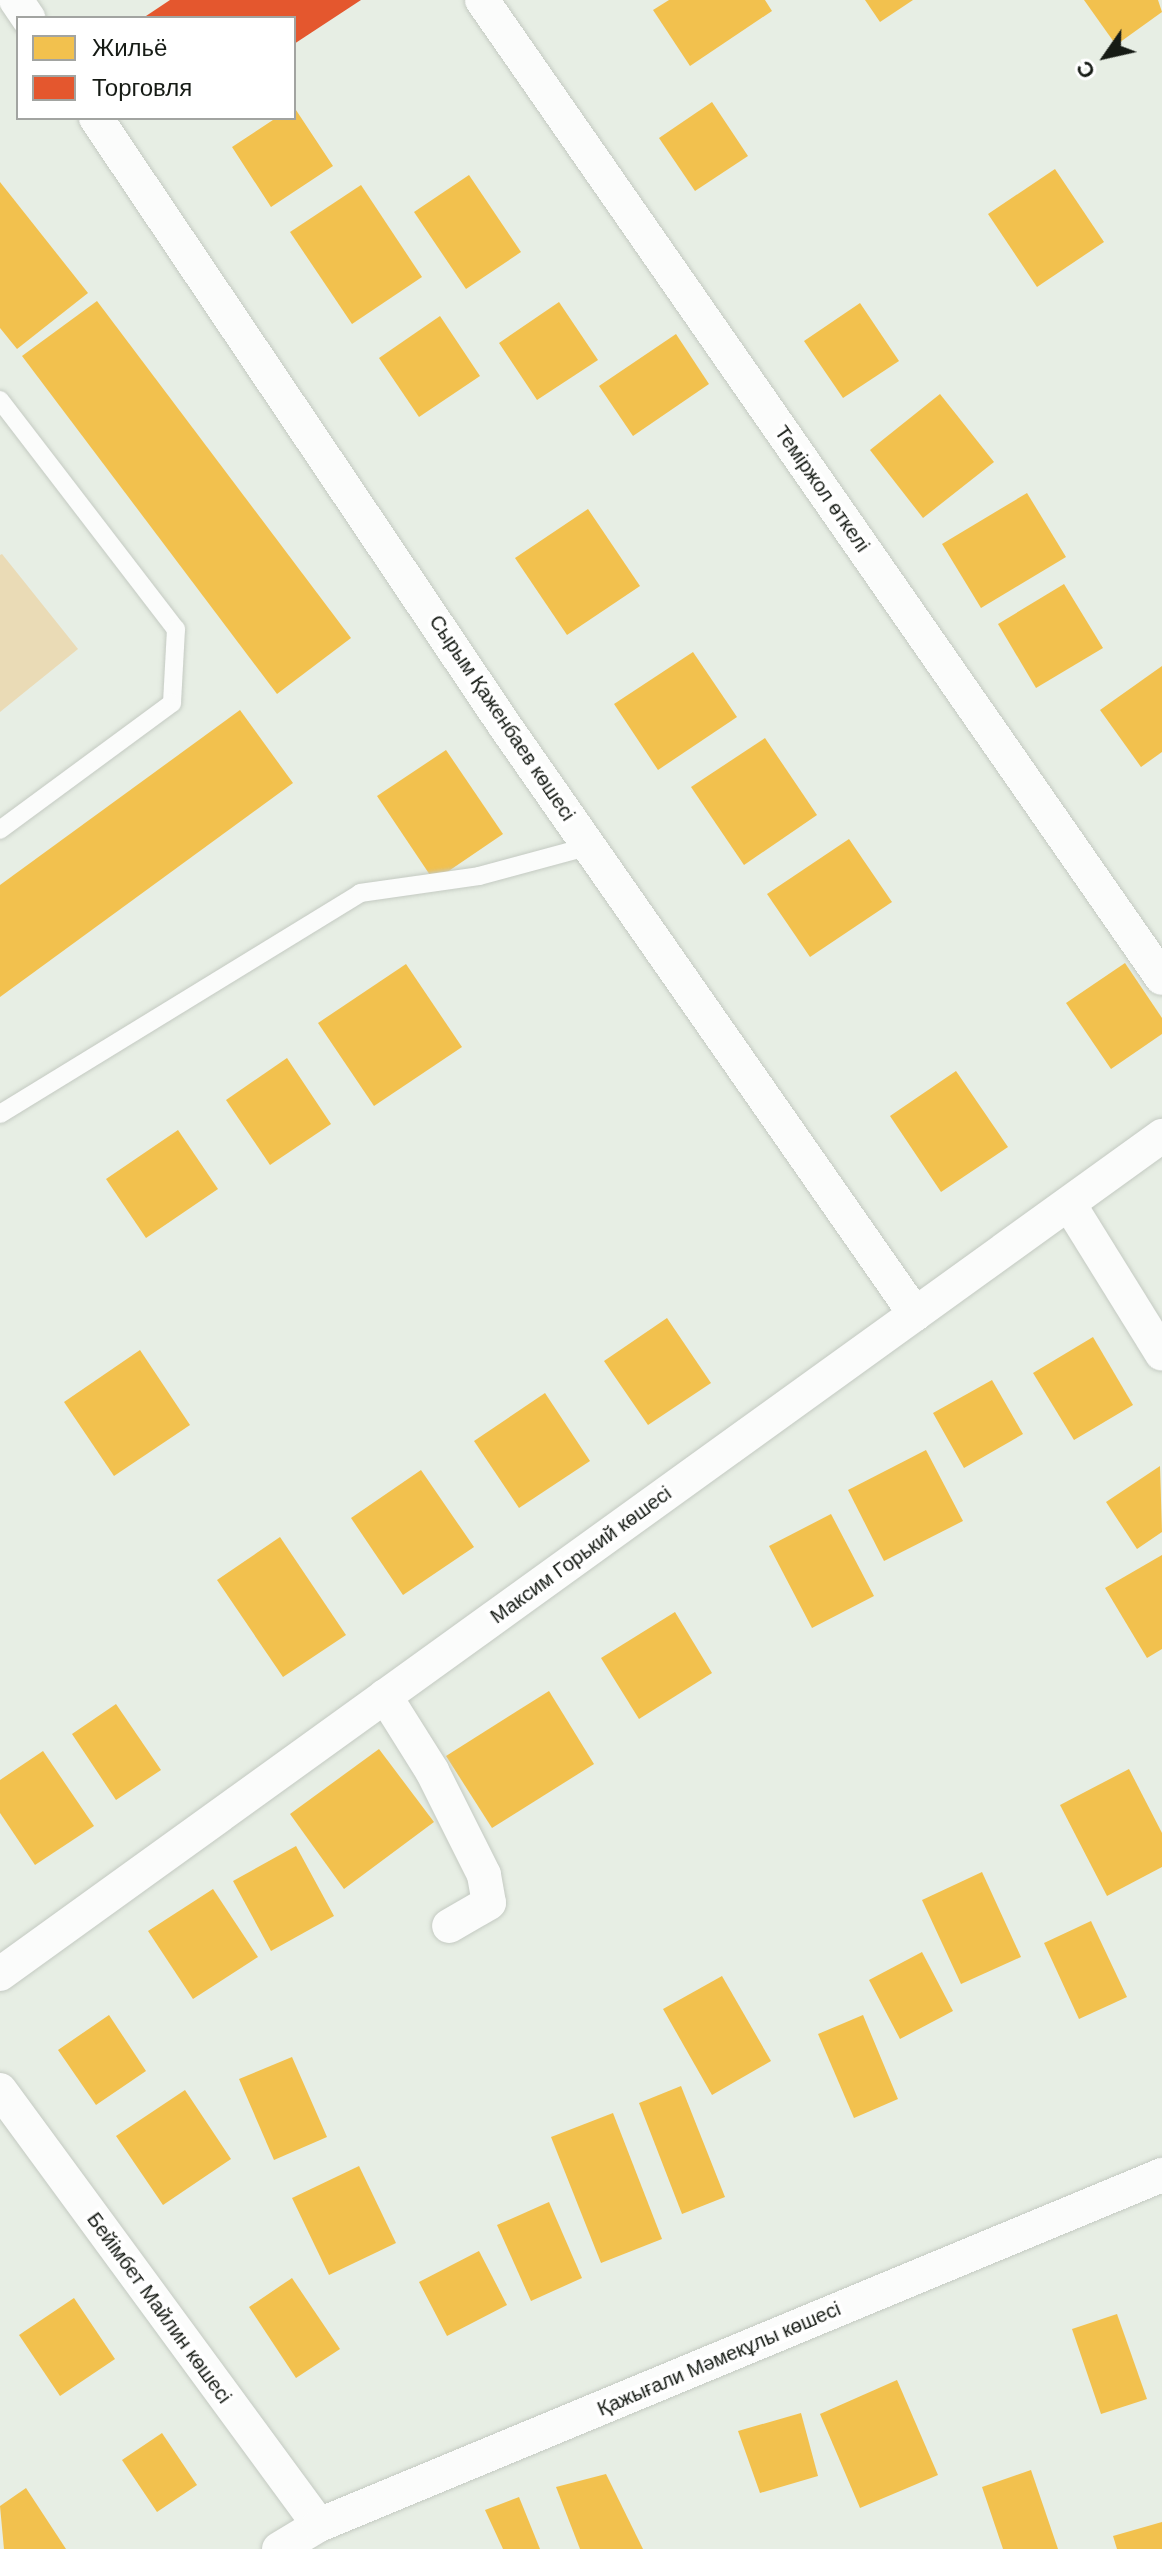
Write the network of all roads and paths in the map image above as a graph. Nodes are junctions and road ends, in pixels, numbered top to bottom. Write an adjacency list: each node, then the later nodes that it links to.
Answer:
1 (482, 0): 6 (street, Теміржол өткелі)
2 (97, 120): 5 (street, Сырым Қаженбаев көшесі)
3 (0, 400): 4 (lane)
4 (0, 830)
5 (590, 846): 7 (lane); 10 (street, Сырым Қаженбаев көшесі)
6 (1162, 978)
7 (0, 1114)
8 (1162, 1136): 9 (street, Максим Горький көшесі)
9 (1069, 1204): 10 (street, Максим Горький көшесі); 11 (street)
10 (915, 1314): 12 (street, Максим Горький көшесі)
11 (1162, 1354)
12 (385, 1696): 13 (street); 14 (street, Максим Горький көшесі)
13 (449, 1926)
14 (0, 1974)
15 (0, 2090): 17 (street, Бейімбет Майлин көшесі)
16 (1162, 2175): 17 (street, Қажығали Мәмекұлы көшесі)
17 (319, 2525): 18 (street, Қажығали Мәмекұлы көшесі)
18 (279, 2549)

